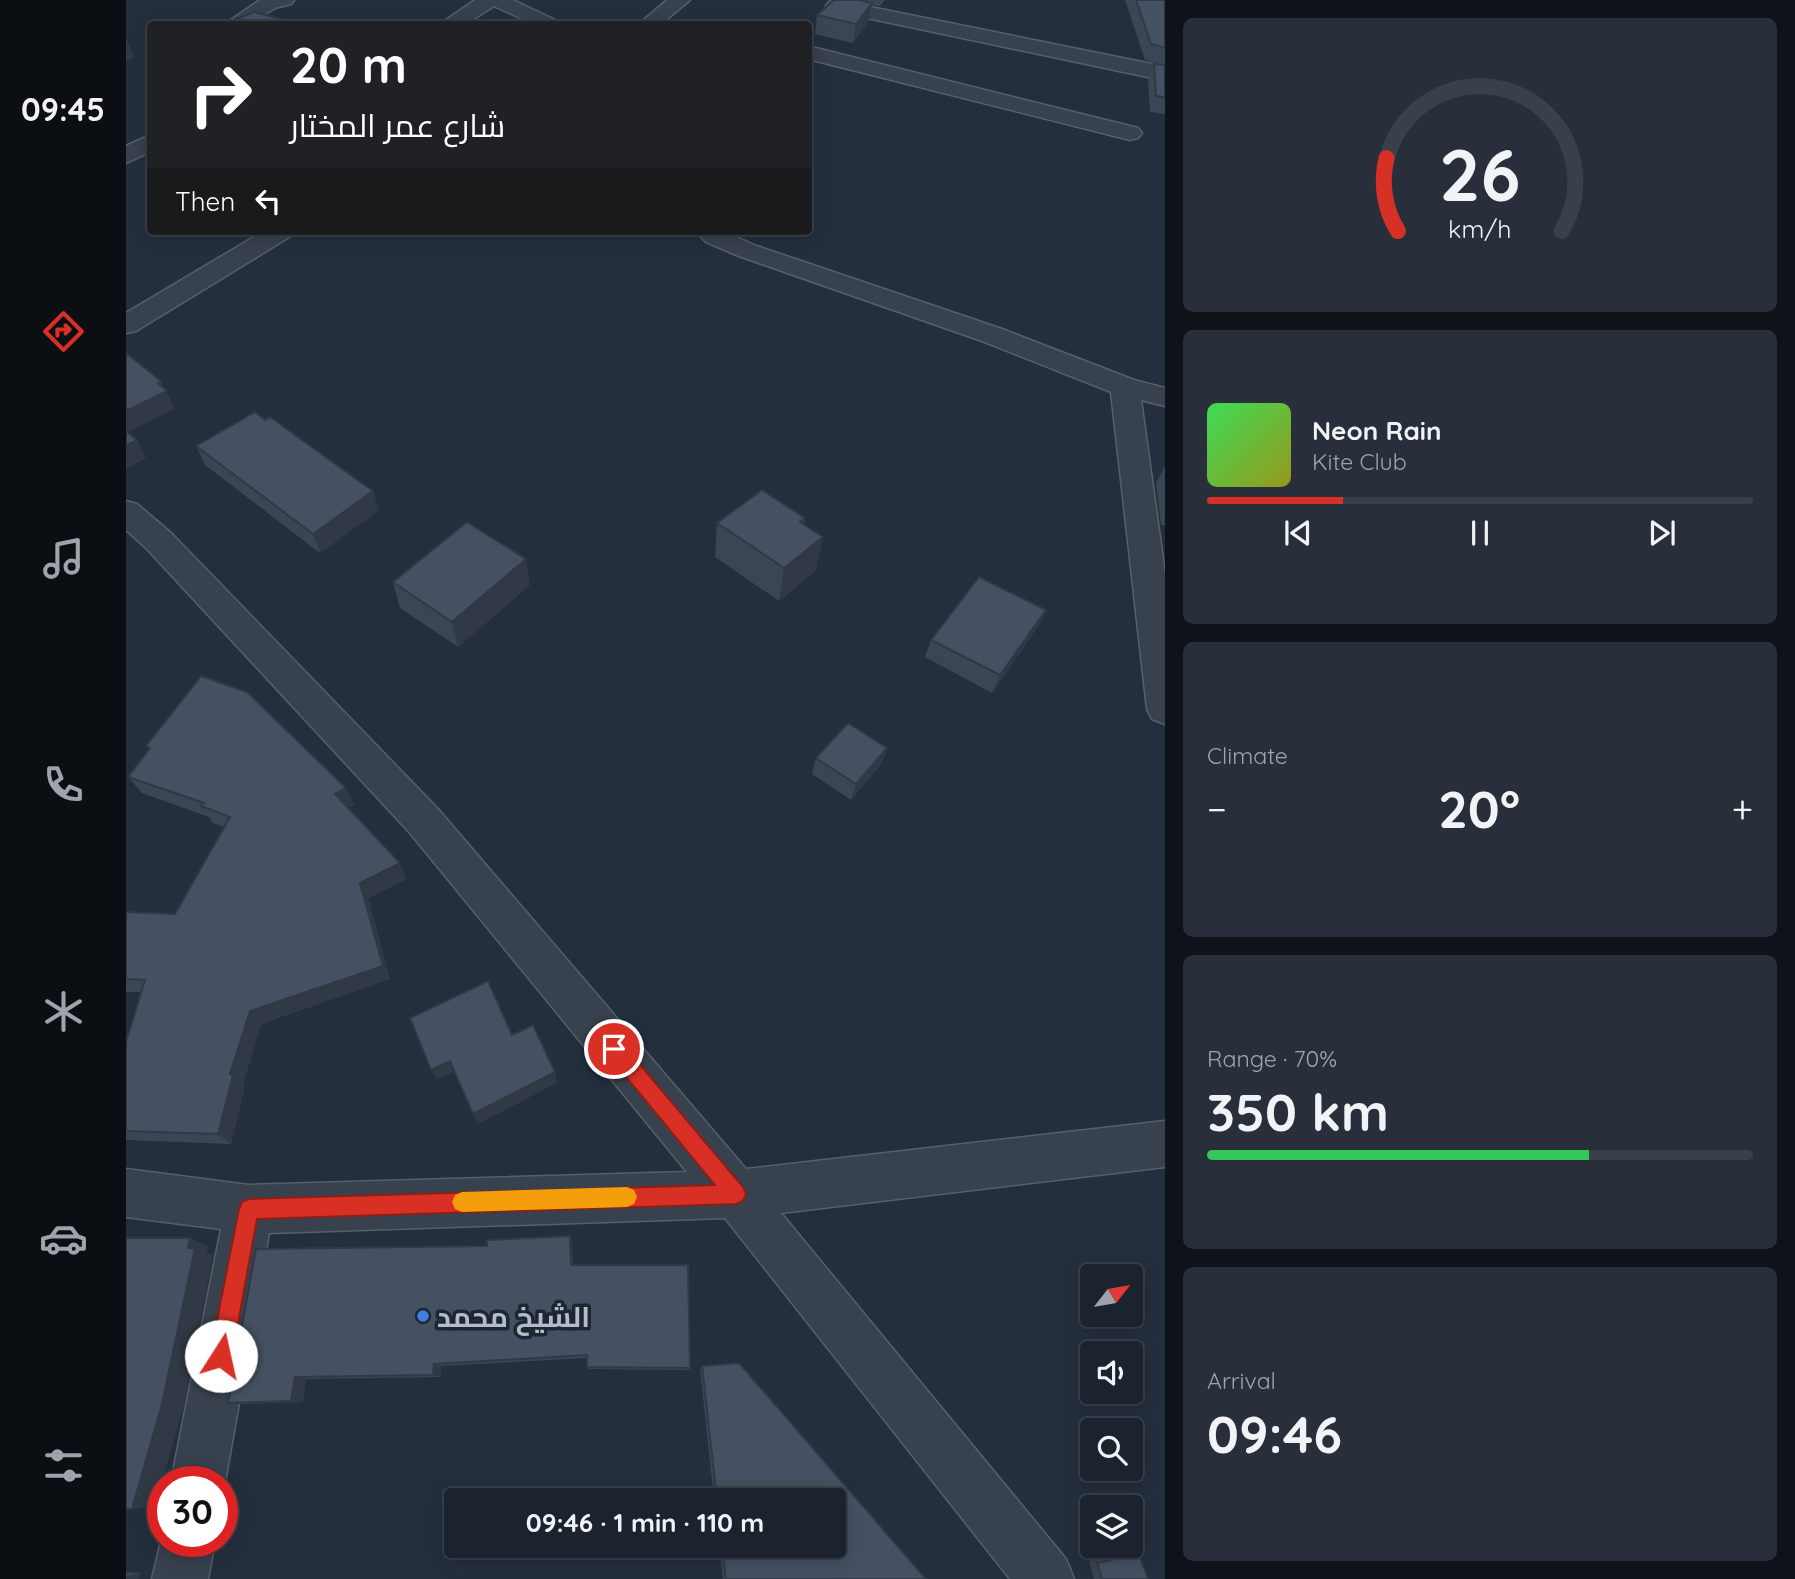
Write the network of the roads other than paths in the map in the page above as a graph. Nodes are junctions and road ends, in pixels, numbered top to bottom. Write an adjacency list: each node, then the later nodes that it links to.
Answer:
1 (284, 0): 6 (street)
2 (489, 0): 7 (street)
3 (497, 0): 8 (street)
4 (680, 0): 9 (street)
5 (839, 3): 10 (street); 12 (street)
6 (239, 21)
7 (458, 21)
8 (542, 21)
9 (653, 21)
10 (818, 23)
11 (812, 53): 13 (street)
12 (1157, 72)
13 (1130, 133)
14 (147, 144): 15 (street)
15 (126, 156)
16 (273, 235): 18 (street)
17 (713, 235): 19 (street)
18 (126, 325)
19 (1125, 387): 20 (street); 22 (street)
20 (1165, 397)
21 (126, 512): 25 (street)
22 (1165, 709)
23 (1165, 1144): 25 (street)
24 (126, 1193): 26 (street)
25 (736, 1194): 26 (street); 30 (street)
26 (249, 1209): 27 (street)
27 (201, 1466)
28 (184, 1557): 29 (street)
29 (180, 1579)
30 (1046, 1579)

